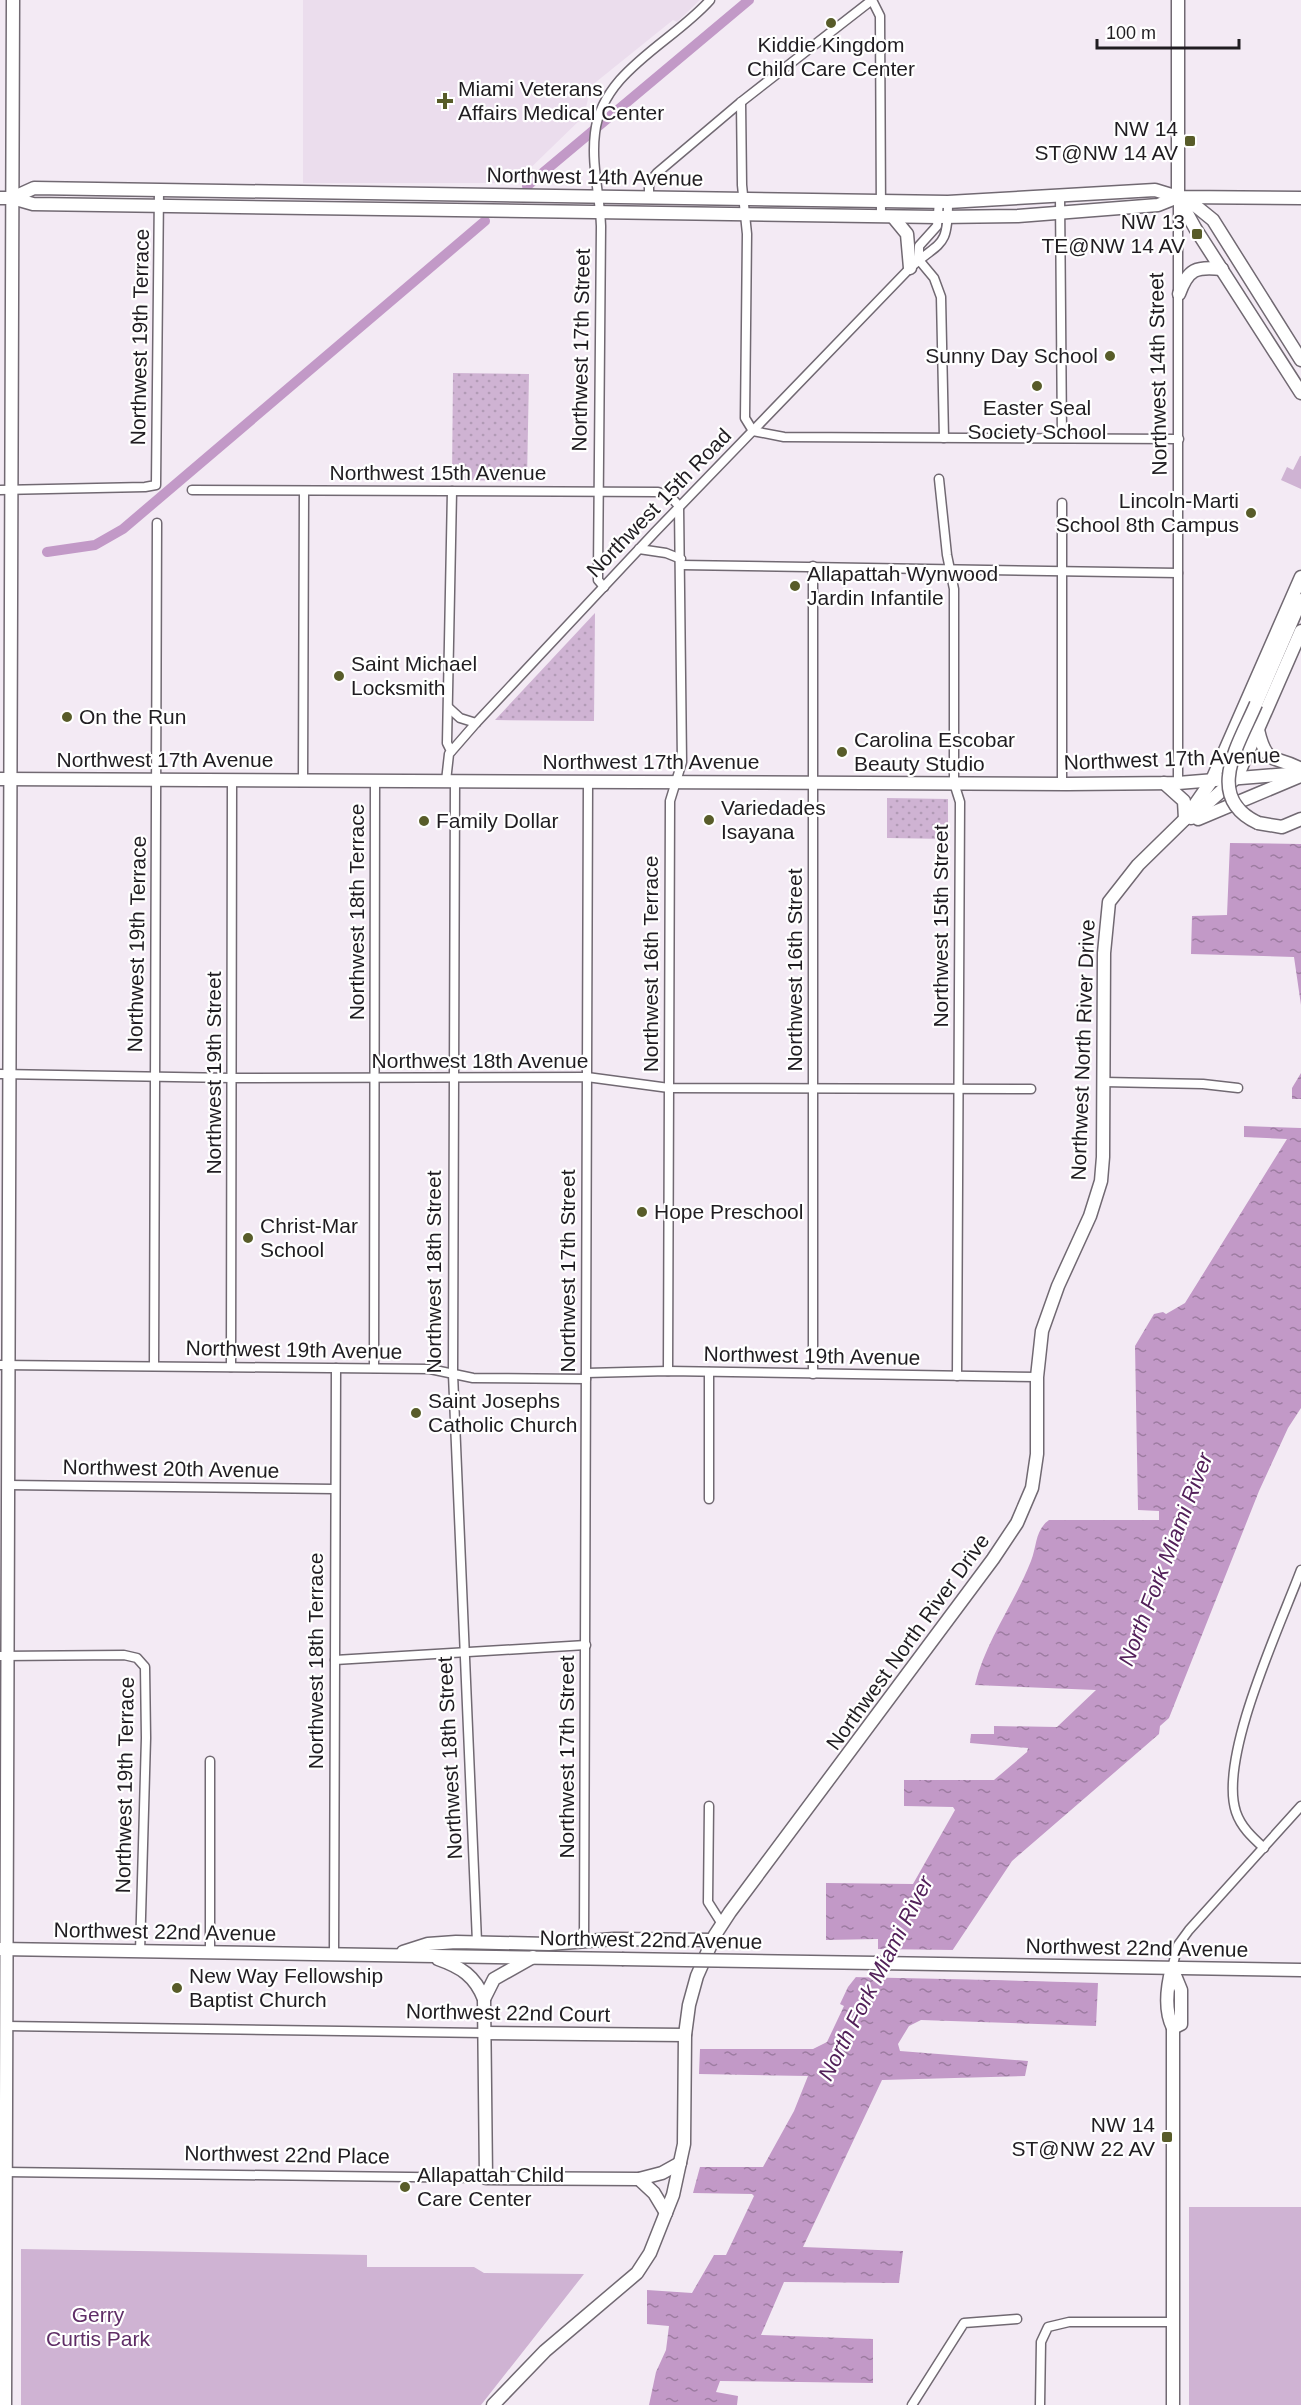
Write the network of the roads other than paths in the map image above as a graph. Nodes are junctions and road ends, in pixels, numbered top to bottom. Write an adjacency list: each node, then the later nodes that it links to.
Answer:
1 (13, 0): 11 (main road)
2 (710, 0): 7 (street, Northwest 17th Street)
3 (872, 0): 5 (street); 14 (street)
4 (1178, 0): 10 (main road, Northwest 14th Street)
5 (741, 102): 9 (street); 12 (street)
6 (159, 190): 7 (main road, Northwest 14th Avenue); 11 (main road, Northwest 14th Avenue); 16 (street, Northwest 19th Terrace)
7 (596, 196): 9 (main road, Northwest 14th Avenue); 18 (street, Northwest 17th Street)
8 (1060, 196): 10 (main road, Northwest 14th Avenue); 15 (main road, Northwest 14th Avenue); 17 (street)
9 (649, 197): 12 (main road, Northwest 14th Avenue)
10 (1178, 197): 13 (main road, Northwest 14th Avenue); 17 (main road, Northwest 14th Avenue); 23 (main road); 24 (street, Northwest 14th Street); 25 (main road)
11 (6, 198): 16 (main road, Northwest 14th Avenue); 32 (main road)
12 (743, 198): 14 (main road, Northwest 14th Avenue); 19 (street)
13 (1301, 198)
14 (881, 201): 15 (main road, Northwest 14th Avenue); 20 (street)
15 (943, 202): 21 (street)
16 (159, 205): 18 (main road, Northwest 14th Avenue); 32 (street, Northwest 19th Terrace)
17 (1061, 212): 21 (main road, Northwest 14th Avenue); 29 (street)
18 (599, 213): 19 (main road, Northwest 14th Avenue); 36 (street, Northwest 17th Street)
19 (744, 215): 20 (main road, Northwest 14th Avenue); 27 (street)
20 (887, 217): 21 (main road, Northwest 14th Avenue); 22 (main road)
21 (943, 217): 22 (street, Northwest 15th Road)
22 (914, 264): 27 (street, Northwest 15th Road); 28 (street)
23 (1222, 269): 24 (main road); 26 (main road)
24 (1179, 294): 30 (street, Northwest 14th Street)
25 (1301, 360)
26 (1301, 393)
27 (753, 431): 28 (street); 38 (street, Northwest 15th Road)
28 (944, 438): 29 (street)
29 (1062, 438): 30 (street)
30 (1179, 439): 45 (street, Northwest 14th Street)
31 (939, 479): 43 (street, Northwest 15th Street)
32 (6, 490): 56 (main road)
33 (192, 490): 34 (street, Northwest 15th Avenue)
34 (304, 491): 35 (street, Northwest 15th Avenue); 59 (street)
35 (452, 491): 36 (street, Northwest 15th Avenue); 50 (street)
36 (598, 492): 38 (street, Northwest 15th Avenue); 47 (street, Northwest 17th Street)
37 (1062, 503): 44 (street)
38 (679, 506): 40 (street, Northwest 15th Road); 41 (street, Northwest 16th Terrace)
39 (157, 523): 57 (street, Northwest 19th Terrace)
40 (639, 549): 41 (street); 47 (street, Northwest 15th Road)
41 (681, 562): 42 (street); 63 (street, Northwest 16th Terrace)
42 (813, 566): 43 (street); 65 (street, Northwest 16th Street)
43 (950, 570): 44 (street); 66 (street, Northwest 15th Street)
44 (1063, 573): 45 (street); 69 (street)
45 (1178, 573): 68 (street, Northwest 14th Street)
46 (1301, 576): 60 (main road, Northwest North River Drive)
47 (604, 587): 51 (street, Northwest 15th Road)
48 (1301, 600): 70 (main road, bridge)
49 (1301, 631): 52 (main road, Northwest North River Drive)
50 (449, 708): 51 (street); 53 (street)
51 (476, 723): 53 (street, Northwest 15th Road)
52 (1258, 730): 54 (main road); 55 (main road, Northwest North River Drive)
53 (451, 751): 62 (street)
54 (1301, 773): 55 (main road, Northwest 17th Avenue); 71 (main road)
55 (1237, 777): 60 (main road, Northwest 17th Avenue); 71 (main road, Northwest North River Drive)
56 (5, 779): 57 (main road, Northwest 17th Avenue); 72 (main road)
57 (156, 779): 58 (main road, Northwest 17th Avenue); 73 (street, Northwest 19th Terrace)
58 (232, 780): 59 (main road, Northwest 17th Avenue); 76 (street, Northwest 19th Street)
59 (303, 780): 61 (main road, Northwest 17th Avenue)
60 (1212, 780): 68 (main road, Northwest 17th Avenue); 71 (main road, Northwest North River Drive)
61 (375, 781): 62 (main road, Northwest 17th Avenue); 77 (street, Northwest 18th Terrace)
62 (450, 781): 64 (main road, Northwest 17th Avenue); 74 (street, Northwest 18th Street)
63 (676, 781): 64 (main road, Northwest 17th Avenue); 65 (main road, Northwest 17th Avenue); 79 (street, Northwest 16th Terrace)
64 (588, 782): 75 (street, Northwest 17th Street)
65 (813, 783): 66 (main road, Northwest 17th Avenue); 80 (street, Northwest 16th Street)
66 (954, 783): 69 (main road, Northwest 17th Avenue); 81 (street, Northwest 15th Street)
67 (1164, 783): 68 (main road, Northwest 17th Avenue); 69 (main road, Northwest 17th Avenue); 71 (main road)
68 (1178, 783)
69 (1062, 784)
70 (1301, 819)
71 (1182, 823): 78 (main road, Northwest North River Drive)
72 (5, 1074): 73 (street, Northwest 18th Avenue); 84 (main road)
73 (153, 1077): 76 (street, Northwest 18th Avenue); 85 (street, Northwest 19th Terrace)
74 (453, 1077): 75 (street, Northwest 18th Avenue); 77 (street, Northwest 18th Avenue); 91 (street, Northwest 18th Street)
75 (587, 1077): 79 (street, Northwest 18th Avenue); 93 (street, Northwest 17th Street)
76 (232, 1078): 77 (street, Northwest 18th Avenue); 86 (street, Northwest 19th Street)
77 (375, 1078): 88 (street, Northwest 18th Terrace)
78 (1104, 1082): 82 (street); 95 (main road, Northwest North River Drive)
79 (669, 1088): 80 (street, Northwest 18th Avenue); 89 (street, Northwest 16th Terrace)
80 (813, 1088): 81 (street, Northwest 18th Avenue); 92 (street, Northwest 16th Street)
81 (959, 1088): 83 (street, Northwest 18th Avenue); 94 (street, Northwest 15th Street)
82 (1238, 1088)
83 (1031, 1089)
84 (4, 1365): 85 (street, Northwest 19th Avenue); 96 (main road)
85 (154, 1366): 86 (street, Northwest 19th Avenue)
86 (231, 1367): 87 (street, Northwest 19th Avenue)
87 (336, 1368): 88 (street, Northwest 19th Avenue); 97 (street, Northwest 18th Terrace)
88 (374, 1368): 91 (street, Northwest 19th Avenue)
89 (668, 1371): 90 (street, Northwest 19th Avenue); 93 (street, Northwest 19th Avenue)
90 (710, 1372): 92 (street, Northwest 19th Avenue); 98 (street)
91 (453, 1374): 93 (street, Northwest 19th Avenue); 101 (street, Northwest 18th Street)
92 (813, 1374): 94 (street, Northwest 19th Avenue)
93 (586, 1376): 100 (street, Northwest 17th Street)
94 (957, 1376): 95 (street, Northwest 19th Avenue)
95 (1037, 1377): 108 (main road, Northwest North River Drive)
96 (8, 1485): 97 (street, Northwest 20th Avenue); 102 (main road)
97 (334, 1489): 103 (street, Northwest 18th Terrace)
98 (709, 1499)
99 (1301, 1570): 107 (street)
100 (586, 1645): 101 (street); 110 (street, Northwest 17th Street)
101 (465, 1652): 103 (street); 111 (street, Northwest 18th Street)
102 (4, 1656): 112 (main road); 113 (street, Northwest 19th Terrace)
103 (334, 1660): 115 (street, Northwest 18th Terrace)
104 (210, 1761): 114 (street)
105 (709, 1806): 108 (street)
106 (1301, 1806): 107 (street)
107 (1264, 1848): 119 (street)
108 (722, 1924): 109 (main road, Northwest North River Drive)
109 (713, 1940): 110 (main road); 124 (main road, Northwest North River Drive)
110 (584, 1941): 111 (main road)
111 (477, 1942): 116 (main road)
112 (3, 1949): 113 (main road, Northwest 22nd Avenue); 122 (main road)
113 (140, 1952): 114 (main road, Northwest 22nd Avenue)
114 (210, 1952): 115 (main road, Northwest 22nd Avenue)
115 (334, 1954): 116 (main road, Northwest 22nd Avenue)
116 (394, 1955): 117 (main road, Northwest 22nd Avenue)
117 (425, 1956): 118 (main road, Northwest 22nd Avenue); 121 (main road)
118 (533, 1957): 119 (main road, Northwest 22nd Avenue, bridge); 121 (main road)
119 (1172, 1968): 120 (main road, Northwest 22nd Avenue); 133 (main road)
120 (1301, 1970)
121 (484, 1999): 123 (main road)
122 (6, 2026): 123 (street, Northwest 22nd Court); 125 (main road)
123 (484, 2033): 124 (main road, Northwest 22nd Court); 128 (main road)
124 (685, 2035): 126 (main road, Northwest North River Drive)
125 (3, 2099): 127 (main road)
126 (680, 2163): 129 (main road, Northwest 22nd Place); 130 (main road, Northwest North River Drive)
127 (5, 2172): 128 (street, Northwest 22nd Place); 131 (main road)
128 (486, 2178): 129 (main road, Northwest 22nd Place)
129 (639, 2179): 130 (main road)
130 (666, 2213): 135 (main road, Northwest North River Drive)
131 (3, 2247): 134 (main road)
132 (1017, 2319): 136 (street)
133 (1173, 2322): 137 (street); 138 (main road)
134 (3, 2399)
135 (493, 2405)
136 (912, 2405)
137 (1040, 2405)
138 (1173, 2405)

